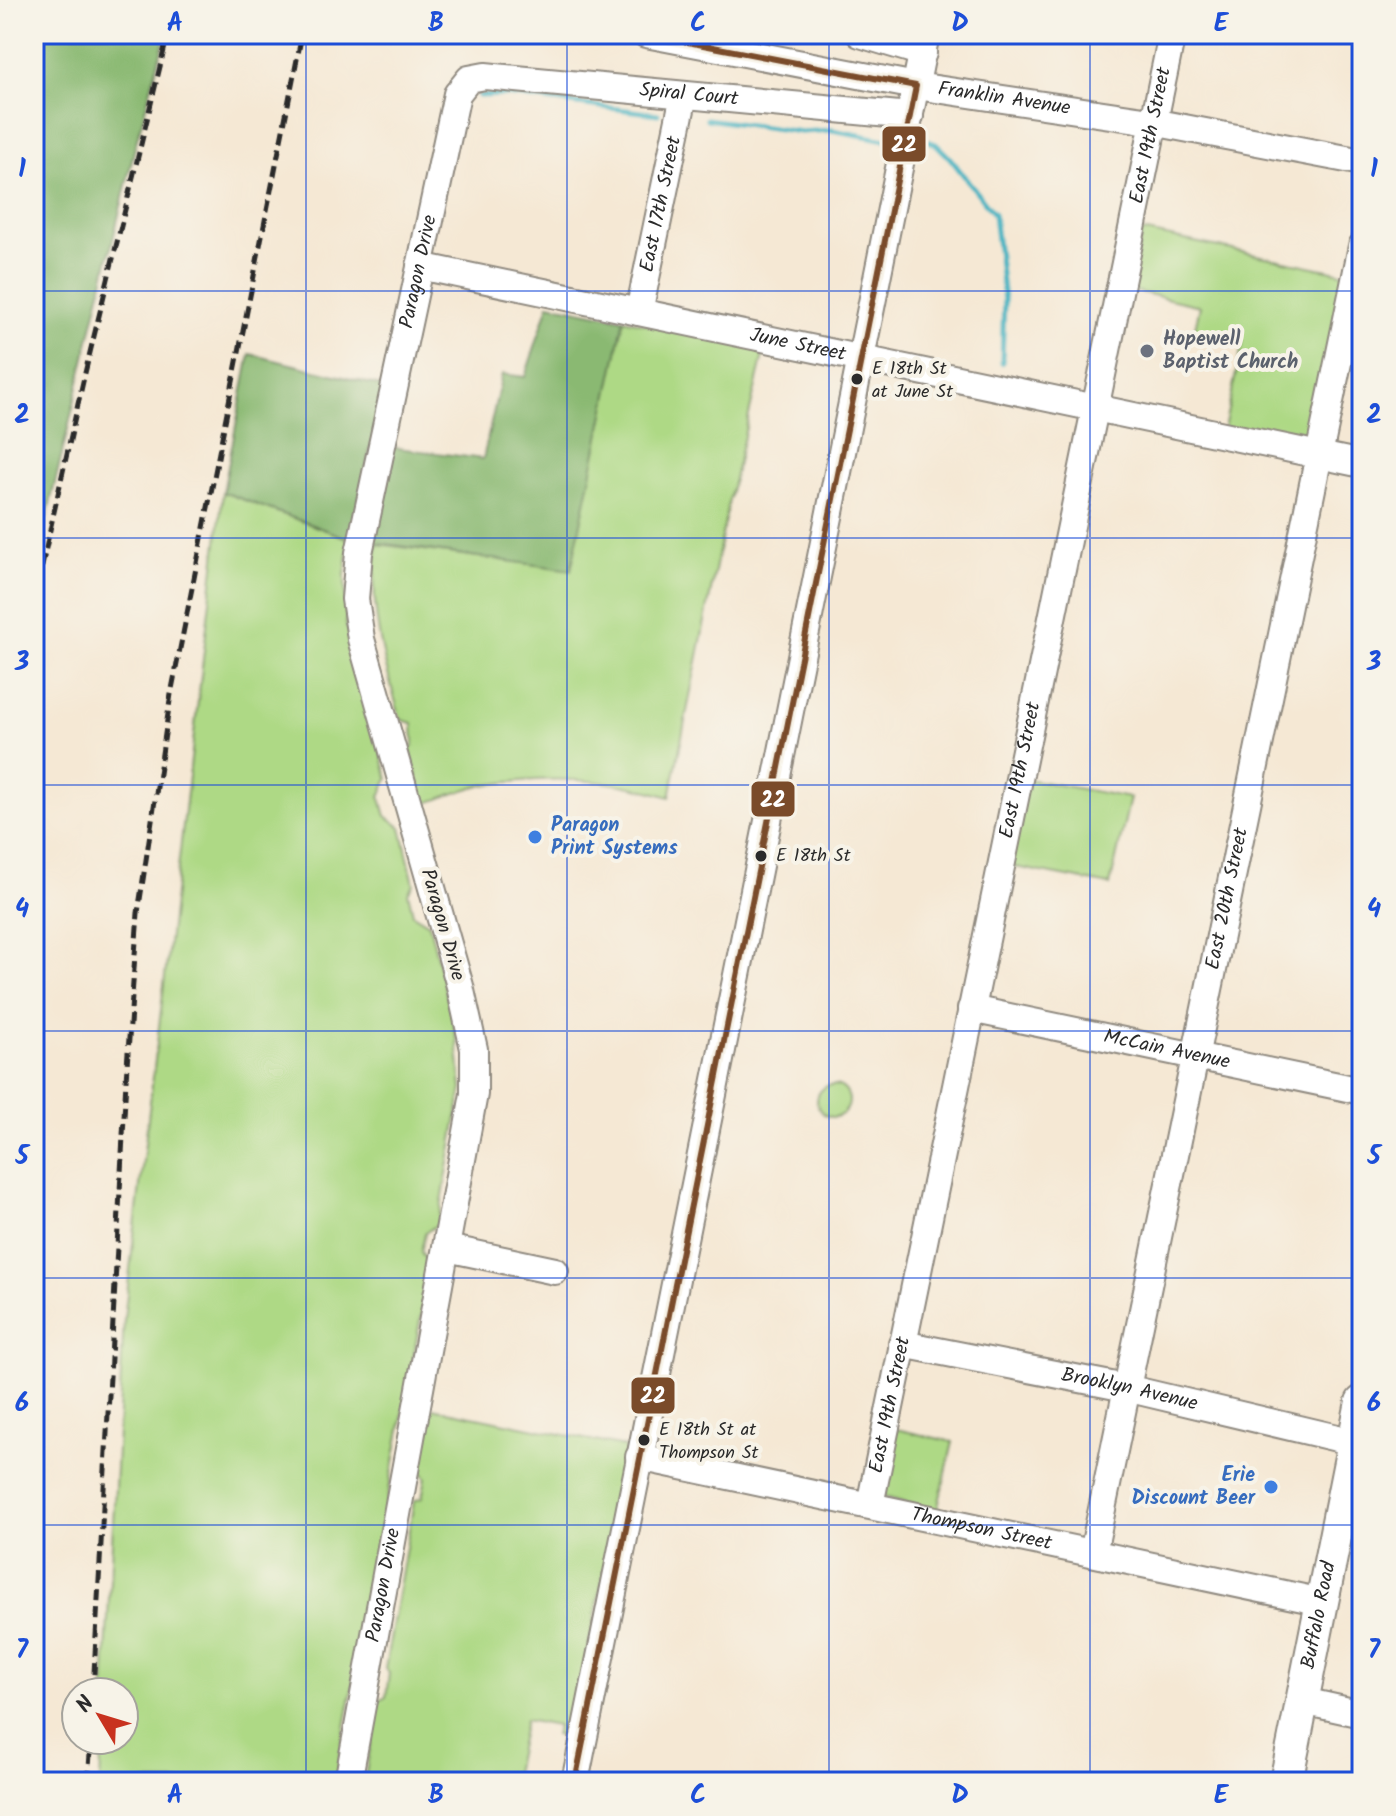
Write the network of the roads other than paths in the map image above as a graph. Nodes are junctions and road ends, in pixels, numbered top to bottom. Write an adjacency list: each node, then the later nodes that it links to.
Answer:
1 (646, 34): 6 (street, Franklin Avenue)
2 (860, 34): 4 (street)
3 (1172, 34): 9 (street, East 19th Street)
4 (925, 43): 6 (street)
5 (469, 79): 7 (street, Spiral Court); 12 (street, Paragon Drive)
6 (916, 86): 8 (street); 9 (street, Franklin Avenue)
7 (684, 95): 8 (street, Spiral Court); 13 (street, East 17th Street)
8 (910, 116): 14 (street)
9 (1156, 122): 10 (street, Franklin Avenue); 15 (street, East 19th Street)
10 (1362, 162)
11 (1362, 246): 16 (street, East 20th Street)
12 (420, 266): 13 (street, June Street); 21 (street, Paragon Drive)
13 (639, 312): 14 (street, June Street)
14 (861, 359): 15 (street, June Street); 27 (street)
15 (1096, 408): 16 (street, June Street); 18 (street, East 19th Street)
16 (1321, 456): 17 (street, June Street); 19 (street, East 20th Street)
17 (1362, 464)
18 (971, 1009): 19 (street, McCain Avenue); 23 (street, East 19th Street)
19 (1195, 1056): 20 (street, McCain Avenue); 24 (street, East 20th Street)
20 (1362, 1091)
21 (447, 1248): 22 (street); 33 (street, Paragon Drive)
22 (555, 1271)
23 (902, 1344): 24 (street, Brooklyn Avenue); 28 (street, East 19th Street)
24 (1126, 1388): 26 (street, Brooklyn Avenue); 29 (street, East 20th Street)
25 (1362, 1402): 26 (main road, Buffalo Road)
26 (1354, 1442): 30 (main road, Buffalo Road)
27 (639, 1457): 28 (street, Thompson Street); 34 (street)
28 (870, 1505): 29 (street, Thompson Street)
29 (1093, 1553): 30 (street, Thompson Street)
30 (1322, 1602): 31 (main road, Buffalo Road)
31 (1303, 1701): 32 (street); 35 (main road, Buffalo Road)
32 (1362, 1714)
33 (348, 1782)
34 (575, 1782)
35 (1286, 1782)

